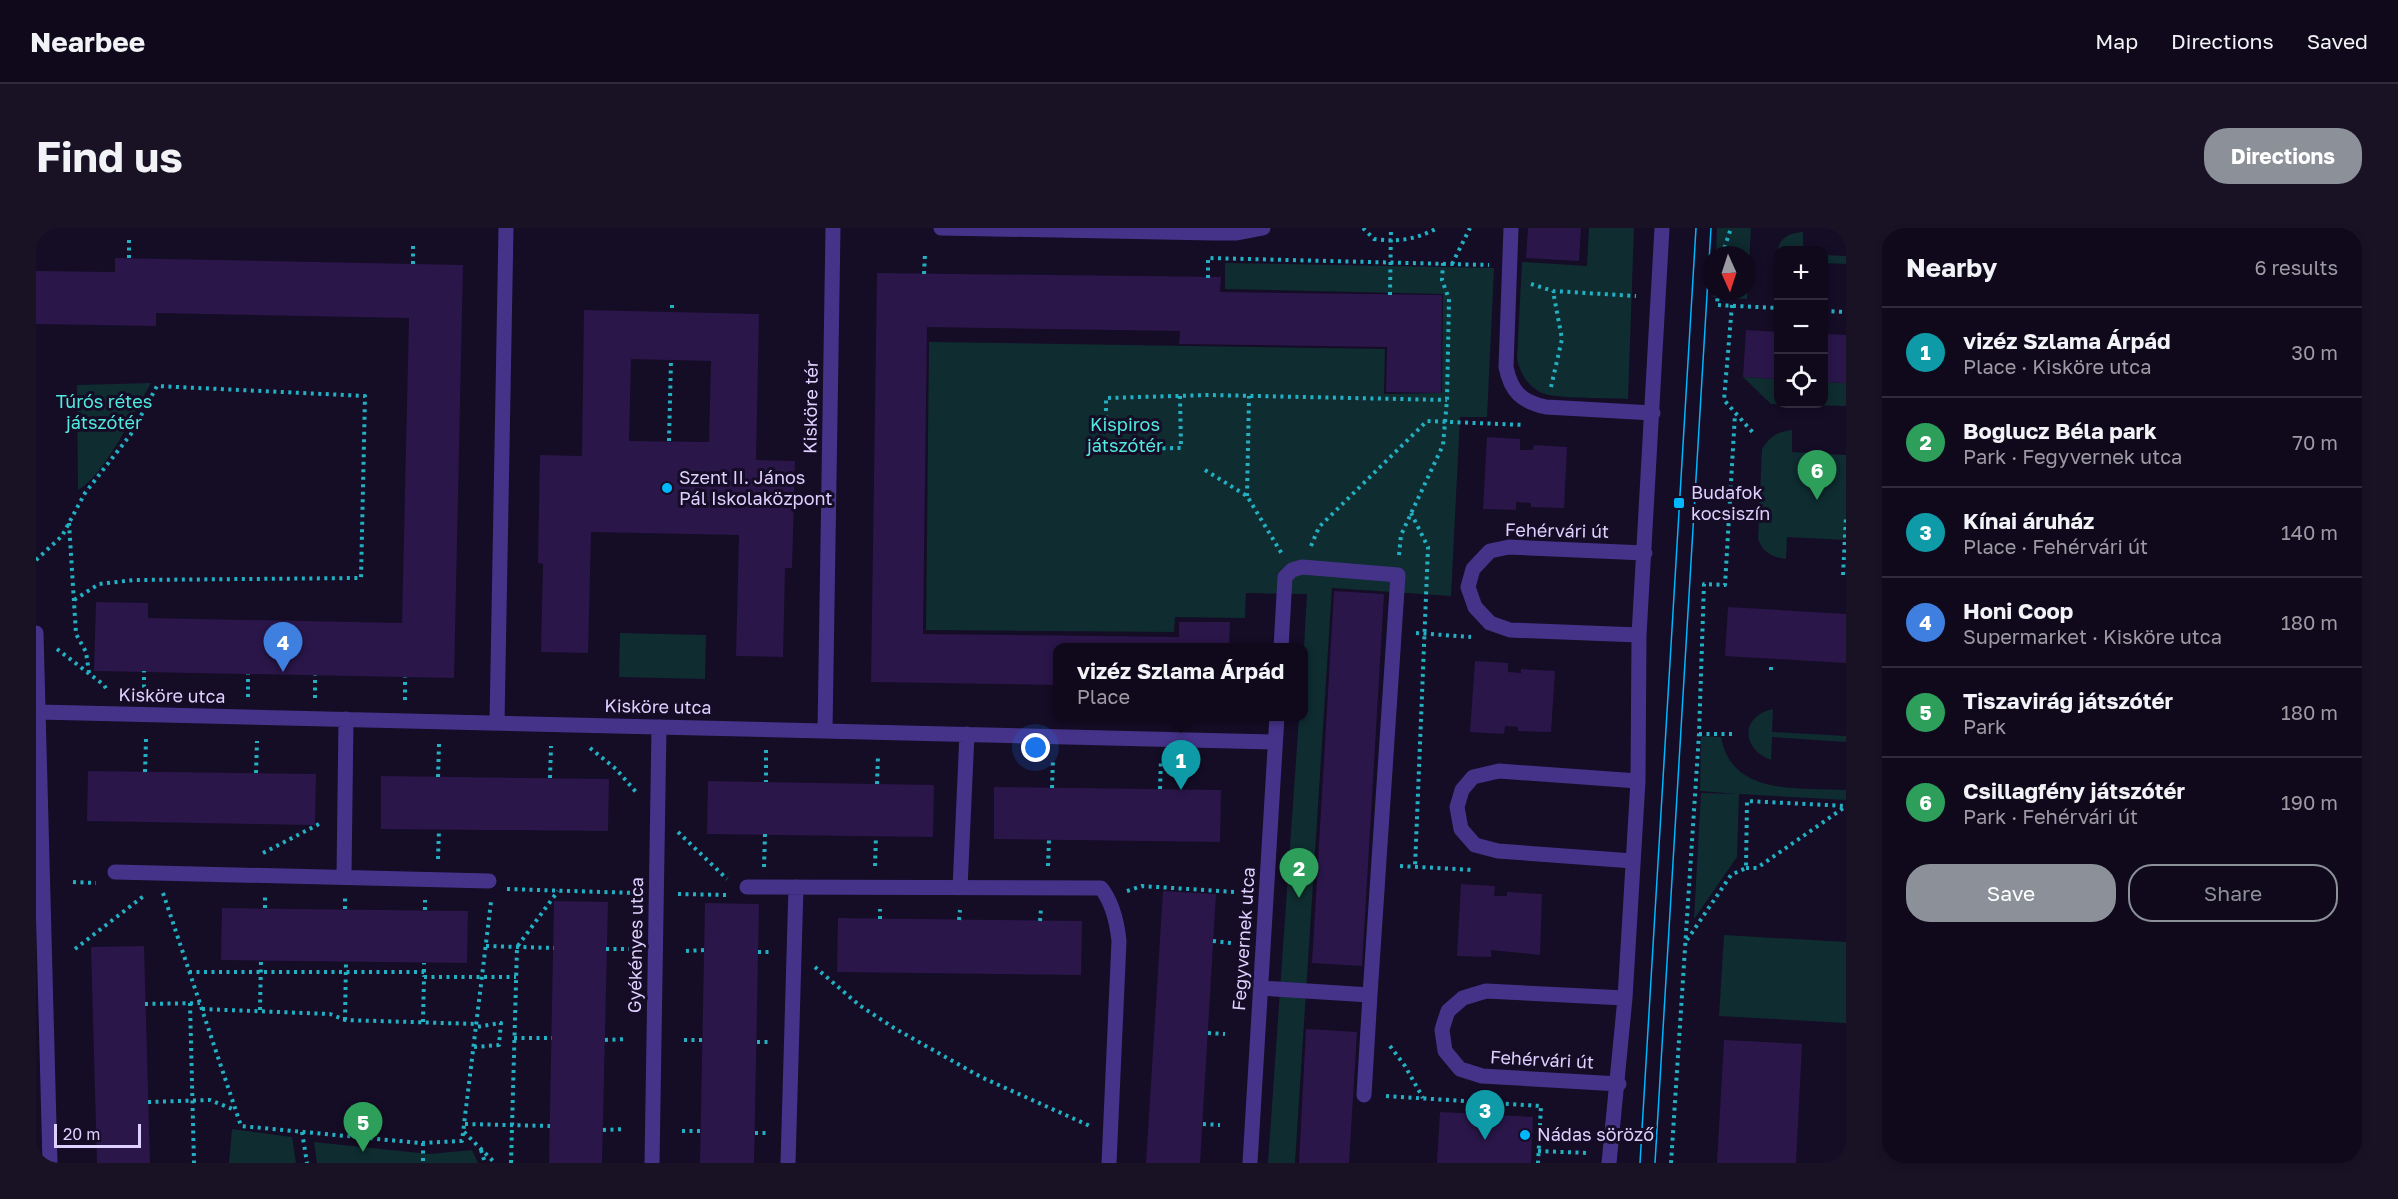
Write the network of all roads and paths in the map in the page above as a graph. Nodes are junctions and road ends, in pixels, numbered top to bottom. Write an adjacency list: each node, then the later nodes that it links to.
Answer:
1 (506, 228): 80 (street)
2 (833, 228): 82 (street, Kisköre tér)
3 (941, 228): 12 (street)
4 (1263, 228): 12 (street)
5 (1364, 228): 14 (path)
6 (1391, 228): 14 (path)
7 (1437, 228): 14 (path)
8 (1470, 228): 22 (path)
9 (1511, 228): 23 (street)
10 (1662, 228): 41 (street, Fehérvári út)
11 (1731, 228): 16 (path)
12 (1236, 230)
13 (129, 239): 18 (path)
14 (1391, 242): 19 (path)
15 (414, 244): 21 (path)
16 (1725, 246)
17 (925, 254): 24 (path)
18 (129, 258)
19 (1390, 262): 20 (path); 25 (path); 27 (path)
20 (1443, 263): 22 (path); 39 (path)
21 (413, 264)
22 (1452, 264): 23 (path)
23 (1509, 273): 26 (path); 40 (street)
24 (924, 274)
25 (1208, 278)
26 (1553, 291): 28 (path); 40 (path)
27 (1390, 295)
28 (1637, 296)
29 (1717, 300): 31 (path)
30 (672, 305): 34 (path)
31 (1732, 305): 32 (path); 42 (path)
32 (1774, 308)
33 (1828, 311): 35 (path)
34 (672, 312)
35 (1846, 312)
36 (671, 360): 46 (path)
37 (1180, 396): 37 (path); 38 (path)
38 (1249, 396): 39 (path); 48 (path)
39 (1447, 400): 43 (path)
40 (1546, 407): 41 (street)
41 (1653, 413): 52 (street, Fehérvári út)
42 (1735, 414): 45 (path); 84 (path)
43 (1445, 421): 44 (path); 49 (path); 54 (path)
44 (1478, 422)
45 (1755, 435)
46 (669, 441)
47 (1205, 470): 48 (path)
48 (1247, 496): 54 (path)
49 (1411, 513): 55 (path); 60 (path)
50 (1846, 518): 56 (path)
51 (69, 522): 53 (path); 57 (path); 57 (path)
52 (1645, 553): 61 (street, Fehérvári út); 61 (street, Fehérvári út)
53 (36, 560)
54 (1297, 568): 55 (street); 63 (street)
55 (1398, 574): 58 (street)
56 (1843, 575)
57 (74, 600): 68 (path)
58 (1394, 632): 60 (path); 153 (street)
59 (36, 633): 64 (street)
60 (1424, 634): 62 (path); 115 (path)
61 (1639, 635): 100 (street, Fehérvári út)
62 (1470, 637)
63 (1281, 643)
64 (36, 646): 68 (path); 77 (street)
65 (1771, 664): 66 (path)
66 (1771, 670)
67 (144, 672): 73 (path)
68 (89, 673): 72 (path)
69 (248, 674): 74 (path)
70 (315, 675): 75 (path)
71 (405, 677): 76 (path)
72 (110, 695)
73 (144, 696)
74 (248, 697)
75 (315, 698)
76 (405, 700)
77 (39, 712): 78 (street, Kisköre utca); 195 (street)
78 (346, 720): 80 (street, Kisköre utca); 120 (street)
79 (1277, 721): 88 (street, Fegyvernek utca)
80 (497, 723): 81 (street, Kisköre utca)
81 (659, 727): 82 (street, Kisköre utca); 202 (street, Gyékényes utca)
82 (825, 731): 83 (street, Kisköre utca)
83 (967, 734): 88 (street, Kisköre utca); 127 (street)
84 (1699, 734): 85 (path); 133 (path)
85 (1732, 734)
86 (146, 739): 96 (path)
87 (257, 741): 97 (path)
88 (1275, 742): 152 (street, Fegyvernek utca)
89 (439, 744): 98 (path)
90 (551, 746): 99 (path)
91 (588, 747): 103 (path)
92 (766, 750): 101 (path)
93 (878, 752): 102 (path)
94 (1053, 755): 104 (path)
95 (1161, 758): 105 (path)
96 (145, 772)
97 (256, 773)
98 (438, 777)
99 (550, 778)
100 (1638, 781): 112 (street, Fehérvári út); 112 (street)
101 (766, 782)
102 (877, 784)
103 (632, 786)
104 (1053, 788)
105 (1160, 789)
106 (1846, 806): 117 (path); 117 (path)
107 (314, 829): 119 (path)
108 (439, 829): 121 (path)
109 (765, 834): 125 (path)
110 (876, 836): 128 (path)
111 (688, 839): 113 (path)
112 (1633, 861): 154 (street, Fehérvári út)
113 (714, 864)
114 (1397, 866): 115 (path)
115 (1415, 867): 116 (path)
116 (1449, 868)
117 (1746, 868): 133 (path)
118 (115, 872): 119 (street)
119 (258, 875): 120 (street)
120 (344, 876): 121 (street)
121 (438, 879): 122 (street)
122 (489, 881): 134 (path)
123 (160, 883): 146 (path)
124 (747, 887): 125 (street)
125 (764, 887): 126 (street)
126 (796, 887): 128 (street); 141 (street)
127 (960, 888): 128 (street); 190 (street)
128 (875, 889)
129 (150, 891): 137 (path)
130 (558, 891): 135 (path)
131 (1213, 942): 132 (path)
132 (1231, 942)
133 (1686, 942): 208 (path)
134 (486, 946): 135 (path); 150 (path)
135 (517, 947): 136 (path); 151 (path)
136 (554, 948)
137 (75, 949)
138 (606, 949): 139 (path)
139 (629, 949)
140 (704, 950): 142 (path)
141 (795, 950): 190 (path); 203 (street)
142 (686, 951)
143 (261, 960): 147 (path)
144 (346, 962): 148 (path)
145 (424, 963): 149 (path)
146 (189, 972): 147 (path); 156 (path)
147 (260, 972): 148 (path); 159 (path)
148 (345, 973): 149 (path); 161 (path)
149 (424, 974): 150 (path); 162 (path)
150 (482, 977): 151 (path); 163 (path)
151 (516, 977): 166 (path)
152 (1260, 988): 153 (street); 205 (street, Fegyvernek utca)
153 (1370, 995): 160 (street)
154 (1625, 998): 173 (street, Fehérvári út); 173 (street, Fehérvári út)
155 (190, 1003): 156 (path); 157 (path); 176 (path)
156 (200, 1003): 158 (path)
157 (145, 1004)
158 (202, 1009): 159 (path); 178 (path)
159 (260, 1011): 161 (path)
160 (1368, 1019): 174 (street); 175 (path)
161 (345, 1020): 162 (path)
162 (423, 1022): 163 (path)
163 (477, 1025): 172 (path); 172 (path)
164 (1208, 1033): 165 (path)
165 (1225, 1034)
166 (514, 1038): 167 (path); 181 (path)
167 (552, 1038)
168 (605, 1040): 169 (path)
169 (627, 1040)
170 (684, 1040): 171 (path)
171 (702, 1040)
172 (474, 1047): 179 (path)
173 (1619, 1083): 207 (street, Fehérvári út)
174 (1364, 1095): 175 (path)
175 (1424, 1099): 193 (path)
176 (192, 1101): 177 (path); 178 (path); 196 (path)
177 (148, 1102)
178 (235, 1110): 188 (path)
179 (465, 1124): 181 (path); 189 (path)
180 (1203, 1124): 182 (path)
181 (512, 1125): 183 (path); 201 (path)
182 (1220, 1125)
183 (550, 1126)
184 (625, 1129): 185 (path)
185 (603, 1130)
186 (682, 1131): 187 (path)
187 (701, 1131)
188 (302, 1132): 191 (path); 197 (path)
189 (464, 1132): 191 (path); 192 (path)
190 (1110, 1140): 204 (street)
191 (423, 1143): 198 (path)
192 (481, 1149): 199 (path); 200 (path)
193 (1538, 1151): 194 (path); 206 (path)
194 (1592, 1154)
195 (50, 1163)
196 (194, 1163)
197 (307, 1163)
198 (423, 1163)
199 (485, 1163)
200 (495, 1163)
201 (511, 1163)
202 (652, 1163)
203 (788, 1163)
204 (1109, 1163)
205 (1250, 1163)
206 (1538, 1163)
207 (1609, 1163)
208 (1671, 1163)

